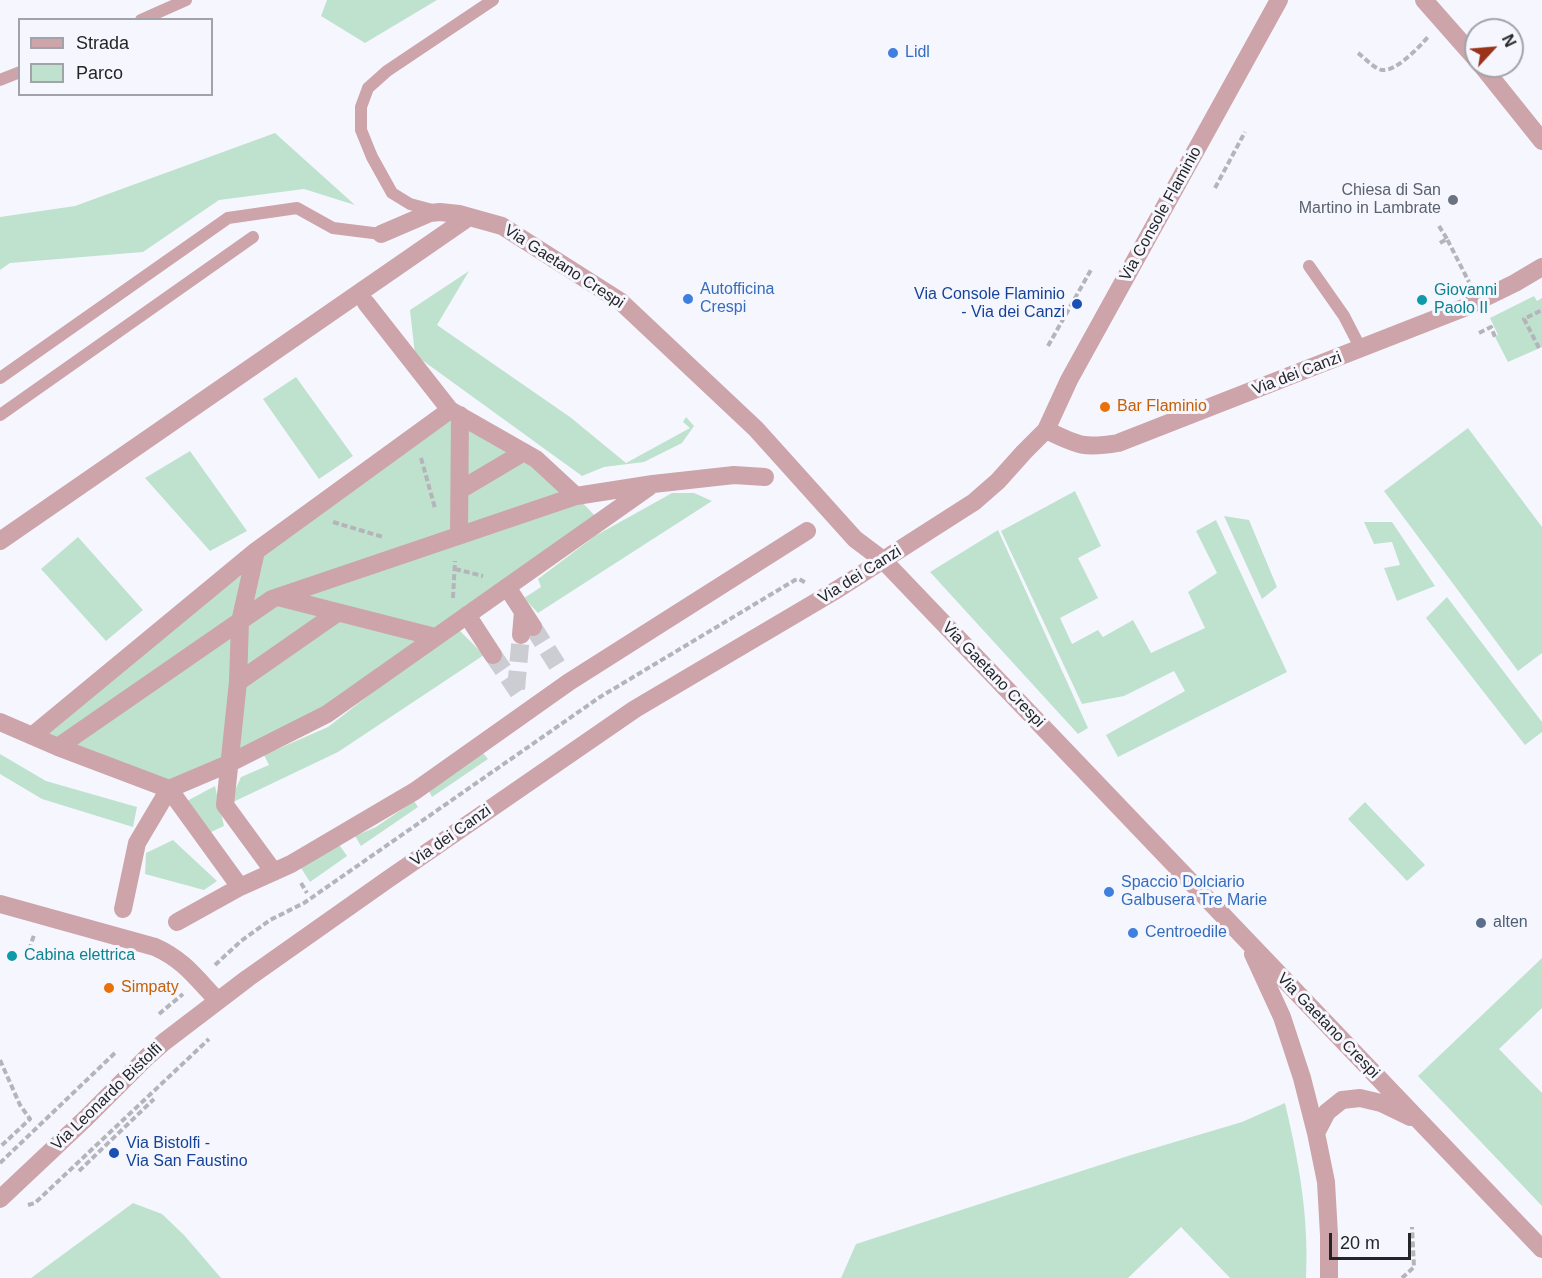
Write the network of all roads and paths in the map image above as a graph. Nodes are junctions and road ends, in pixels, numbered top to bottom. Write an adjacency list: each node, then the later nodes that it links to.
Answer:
1 (186, 0): 5 (lane)
2 (493, 0): 15 (lane)
3 (1279, 0): 36 (street, Via Console Flaminio)
4 (1424, 0): 7 (street)
5 (146, 18)
6 (1430, 34): 8 (path)
7 (1464, 45)
8 (1358, 53)
9 (18, 73): 11 (lane)
10 (1492, 78): 13 (street)
11 (0, 80)
12 (1245, 132): 14 (path)
13 (1542, 141)
14 (1215, 188)
15 (440, 212): 16 (street, Via Gaetano Crespi); 18 (street, Via Gaetano Crespi)
16 (469, 217): 46 (street); 49 (street, Via Gaetano Crespi)
17 (1439, 226): 20 (path)
18 (381, 234): 33 (lane)
19 (253, 237): 35 (lane)
20 (1447, 239): 21 (path); 25 (path)
21 (1440, 243)
22 (1309, 266): 32 (lane)
23 (1542, 267): 32 (street, Via dei Canzi)
24 (1092, 268): 30 (path)
25 (1471, 285)
26 (366, 303): 34 (street)
27 (1542, 310): 31 (path)
28 (1479, 333): 29 (path)
29 (1495, 337)
30 (1048, 346)
31 (1539, 348)
32 (1361, 349): 36 (street, Via dei Canzi)
33 (0, 378)
34 (455, 413): 37 (street); 38 (street); 41 (street)
35 (0, 415)
36 (1046, 430): 49 (street, Via dei Canzi)
37 (415, 436): 43 (street); 45 (path)
38 (524, 452): 41 (street); 42 (street)
39 (765, 477): 40 (street)
40 (653, 484): 42 (street); 50 (street)
41 (460, 490): 45 (street)
42 (576, 496): 45 (street)
43 (306, 514): 47 (path); 48 (street)
44 (807, 531): 65 (street)
45 (453, 537): 47 (street); 54 (path)
46 (0, 541)
47 (421, 549): 51 (street)
48 (256, 551): 55 (street); 61 (street)
49 (883, 560): 52 (street, Via dei Canzi); 71 (street, Via Gaetano Crespi)
50 (507, 587): 54 (street); 56 (street)
51 (278, 597): 53 (street); 55 (street)
52 (818, 601): 73 (path); 74 (street, Via dei Canzi)
53 (337, 613): 57 (street); 59 (street)
54 (459, 621): 57 (street); 58 (street)
55 (240, 622): 59 (street); 62 (street)
56 (527, 631)
57 (435, 637): 63 (street)
58 (492, 655)
59 (238, 682): 63 (street)
60 (0, 722): 61 (street)
61 (32, 736): 62 (street)
62 (58, 747): 64 (street)
63 (228, 764): 64 (street); 65 (street)
64 (169, 789): 66 (street); 68 (street)
65 (274, 872): 66 (street)
66 (240, 887): 69 (street)
67 (0, 904): 73 (street)
68 (123, 909)
69 (177, 922)
70 (34, 934): 72 (path)
71 (1248, 941): 80 (street, Via Gaetano Crespi); 81 (street)
72 (29, 950)
73 (199, 980): 74 (street); 75 (path)
74 (217, 1000): 85 (street, Via Leonardo Bistolfi)
75 (153, 1019)
76 (210, 1039): 86 (path)
77 (122, 1046): 83 (path)
78 (0, 1060): 82 (path)
79 (154, 1099): 84 (path)
80 (1420, 1122): 81 (street); 88 (street, Via Gaetano Crespi)
81 (1316, 1133): 89 (street)
82 (0, 1147)
83 (0, 1163)
84 (79, 1171)
85 (0, 1199)
86 (25, 1206)
87 (1413, 1227): 90 (path)
88 (1542, 1249)
89 (1329, 1278)
90 (1402, 1278)

